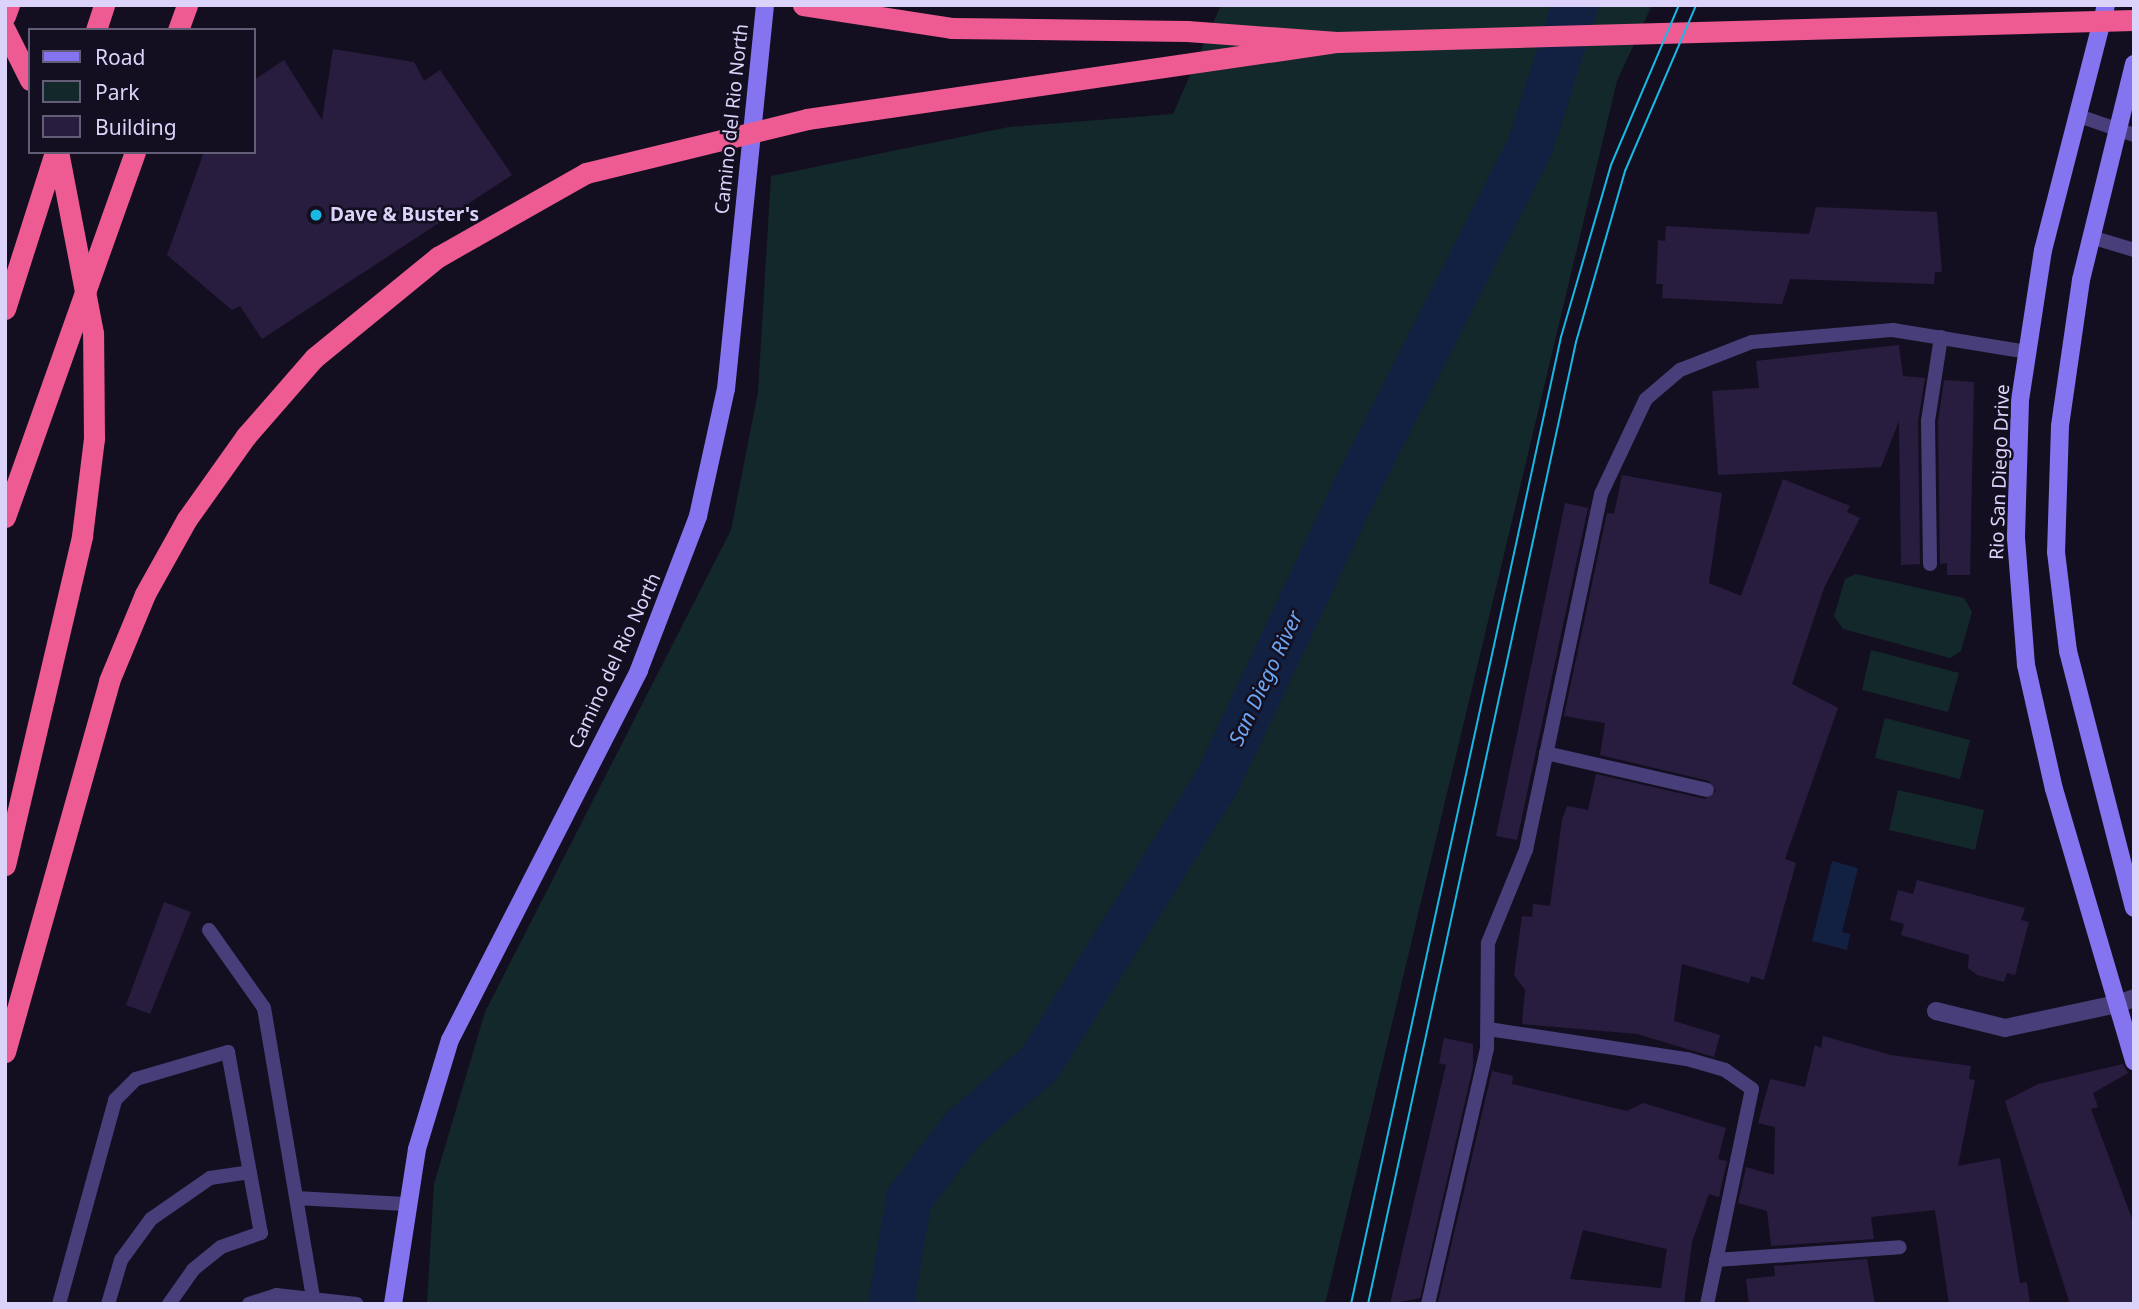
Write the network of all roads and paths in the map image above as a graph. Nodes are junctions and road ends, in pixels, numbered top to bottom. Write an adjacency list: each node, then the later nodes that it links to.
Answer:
1 (9, 5): 7 (highway)
2 (104, 5): 9 (highway)
3 (187, 5): 10 (highway)
4 (765, 5): 41 (main road, Camino del Rio North)
5 (803, 5): 12 (highway)
6 (2106, 5): 15 (main road, Rio San Diego Drive)
7 (5, 16)
8 (2134, 20): 12 (highway)
9 (97, 28)
10 (179, 28)
11 (5, 30): 14 (highway)
12 (1337, 42): 37 (highway)
13 (2134, 64): 16 (main road)
14 (28, 76)
15 (2076, 115): 16 (lane); 25 (main road, Rio San Diego Drive)
16 (2117, 127): 17 (lane); 21 (main road)
17 (2134, 135)
18 (55, 154): 23 (highway)
19 (56, 154): 30 (highway)
20 (134, 154): 26 (highway)
21 (2091, 237): 22 (lane); 31 (main road)
22 (2134, 250)
23 (5, 309)
24 (1941, 338): 25 (lane); 27 (lane); 28 (lane)
25 (2028, 352): 34 (main road, Rio San Diego Drive)
26 (5, 517)
27 (1930, 564)
28 (1546, 753): 29 (lane); 36 (lane)
29 (1707, 790)
30 (5, 865)
31 (2128, 868): 32 (main road)
32 (2134, 908)
33 (209, 930): 40 (lane)
34 (2125, 1001): 35 (street); 38 (main road, Rio San Diego Drive)
35 (1936, 1011)
36 (1488, 1028): 43 (lane); 51 (lane)
37 (5, 1052)
38 (2134, 1060)
39 (250, 1172): 45 (lane); 46 (lane); 47 (lane)
40 (296, 1198): 41 (lane); 44 (lane)
41 (405, 1204): 50 (main road, Camino del Rio North)
42 (1900, 1247): 43 (lane)
43 (1716, 1260): 52 (lane)
44 (313, 1299): 48 (lane); 49 (lane)
45 (59, 1304)
46 (108, 1304)
47 (169, 1304)
48 (249, 1304)
49 (357, 1304)
50 (393, 1304)
51 (1428, 1304)
52 (1707, 1304)

